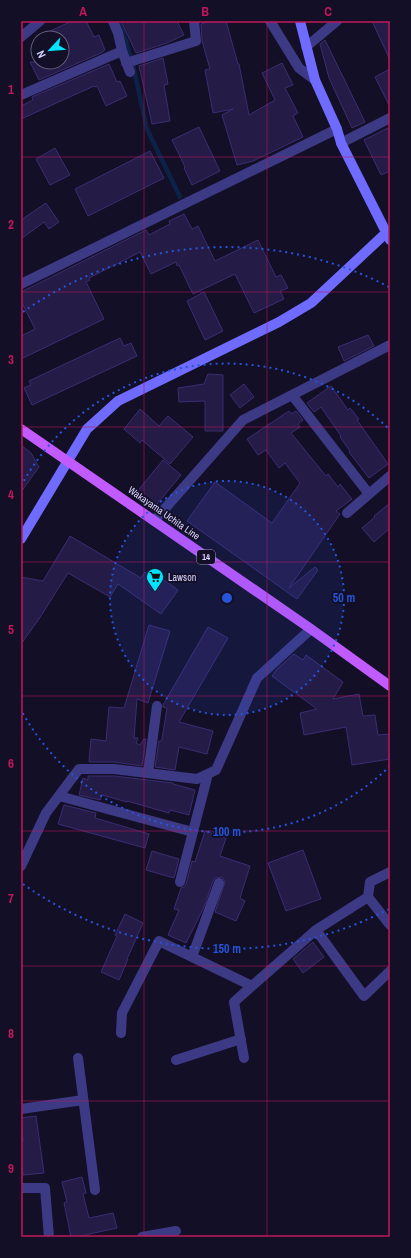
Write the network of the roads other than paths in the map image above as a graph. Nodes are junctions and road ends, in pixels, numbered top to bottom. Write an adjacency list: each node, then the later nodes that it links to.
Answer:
1 (40, 21): 7 (street)
2 (113, 21): 9 (street)
3 (195, 21): 9 (street)
4 (270, 21): 10 (street)
5 (300, 21): 8 (street)
6 (337, 21): 8 (street)
7 (21, 37)
8 (306, 47): 10 (street)
9 (122, 51): 11 (street)
10 (315, 80): 13 (street)
11 (21, 95)
12 (390, 118): 14 (street)
13 (337, 129): 14 (street); 16 (street)
14 (342, 143): 15 (street)
15 (388, 237): 20 (street)
16 (21, 284)
17 (390, 345): 18 (street)
18 (292, 395): 22 (street); 24 (street)
19 (21, 429): 20 (main road, Wakayama Uchita Line / 14)
20 (67, 460): 24 (main road, Wakayama Uchita Line / 14); 25 (street)
21 (390, 476): 22 (street)
22 (369, 494): 23 (street)
23 (347, 512)
24 (154, 521): 26 (main road, Wakayama Uchita Line / 14)
25 (21, 539)
26 (311, 629): 27 (main road, Wakayama Uchita Line / 14); 30 (street)
27 (390, 686)
28 (157, 706): 29 (street)
29 (148, 774): 30 (street); 31 (street)
30 (208, 774): 32 (street)
31 (59, 796): 32 (street); 33 (street)
32 (193, 832): 35 (street)
33 (21, 866)
34 (390, 872): 37 (street)
35 (180, 882)
36 (219, 883): 40 (street)
37 (368, 897): 38 (street); 39 (street)
38 (390, 925)
39 (316, 930): 41 (street); 42 (street)
40 (192, 957): 42 (street); 43 (street)
41 (390, 972)
42 (252, 986): 44 (street)
43 (121, 1033)
44 (241, 1039): 46 (street); 47 (street)
45 (78, 1058): 48 (street)
46 (244, 1058)
47 (176, 1060)
48 (83, 1100): 49 (street); 51 (street)
49 (21, 1108)
50 (21, 1188): 54 (street)
51 (95, 1190)
52 (176, 1231): 53 (street)
53 (157, 1236): 55 (street)
54 (49, 1237)
55 (142, 1237)

